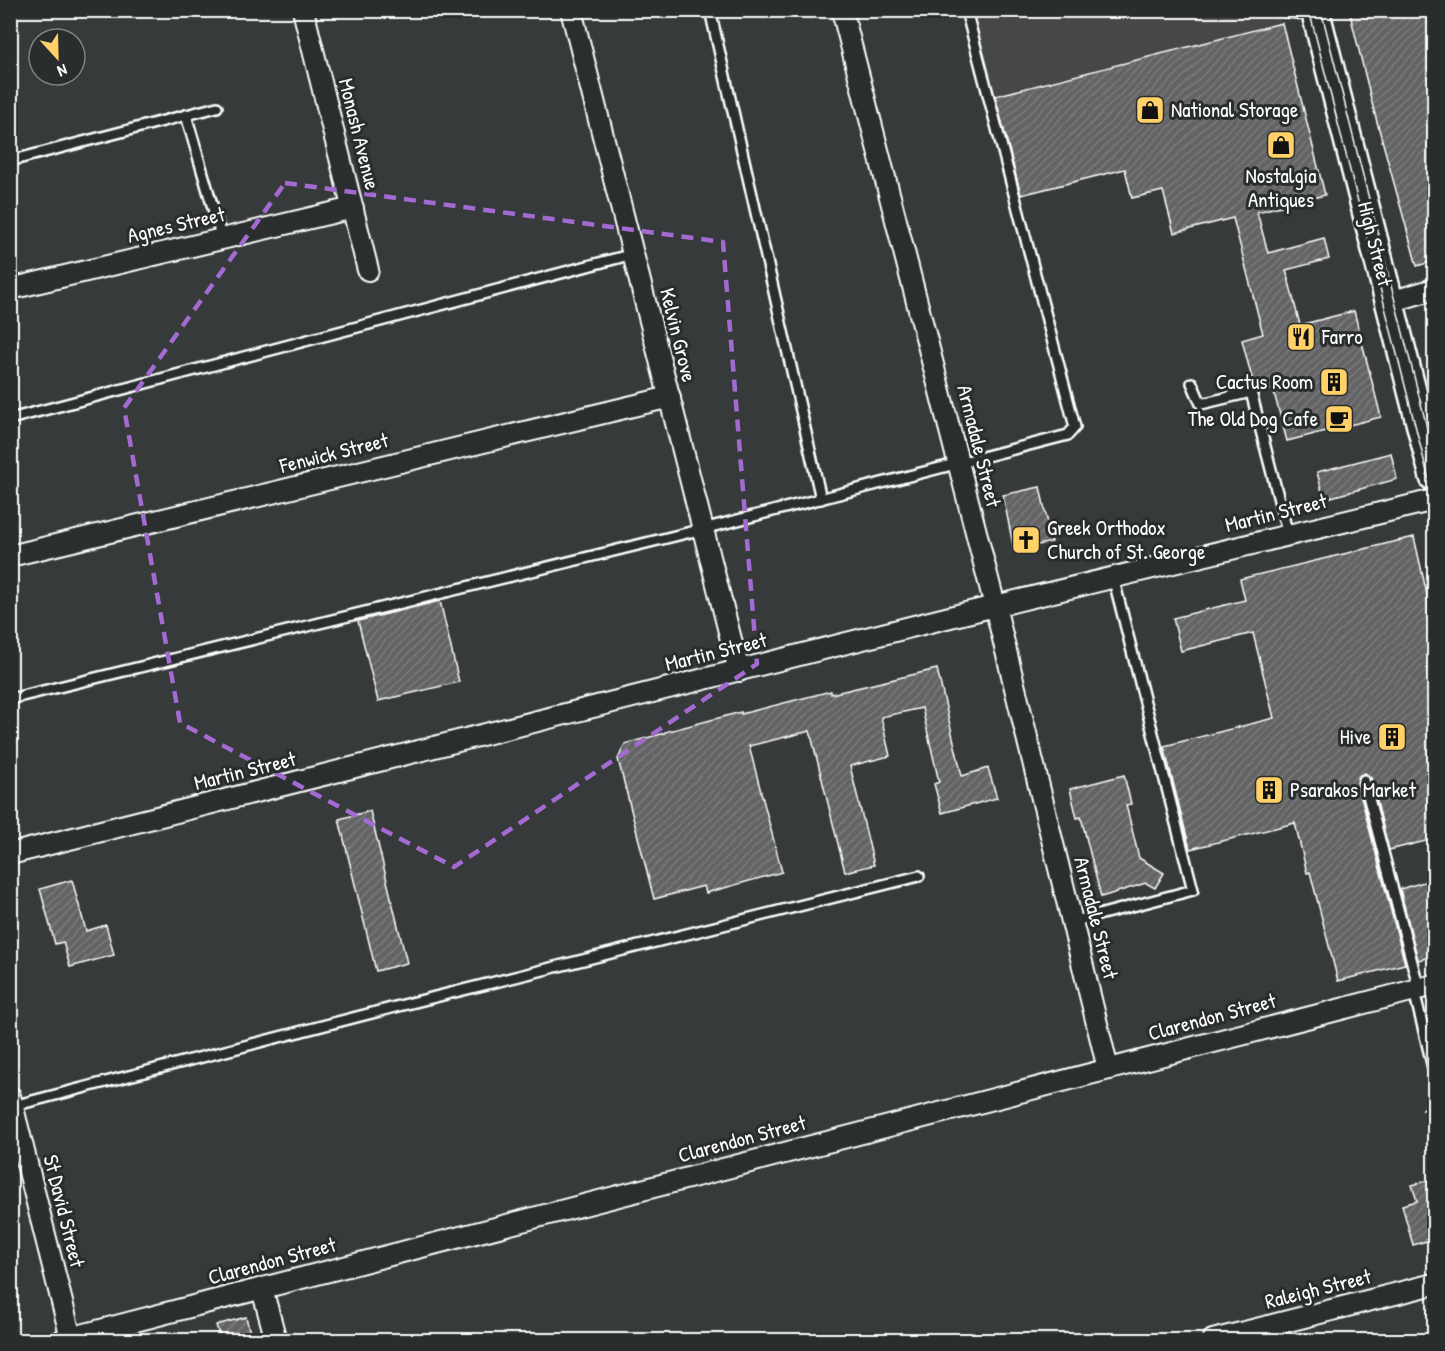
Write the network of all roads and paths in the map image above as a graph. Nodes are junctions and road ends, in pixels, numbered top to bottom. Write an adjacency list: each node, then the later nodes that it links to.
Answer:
1 (303, 10): 11 (street, Monash Avenue)
2 (571, 10): 13 (street, Kelvin Grove)
3 (710, 10): 23 (lane)
4 (842, 10): 21 (street, Armadale Street)
5 (966, 10): 21 (lane)
6 (1272, 10): 7 (lane)
7 (1316, 13): 17 (main road, High Street)
8 (217, 107): 9 (lane)
9 (186, 115): 10 (lane); 12 (lane)
10 (10, 161)
11 (353, 208): 12 (street, Agnes Street); 14 (street, Monash Avenue)
12 (222, 239): 15 (street, Agnes Street)
13 (633, 254): 19 (street, Kelvin Grove); 20 (lane)
14 (368, 270)
15 (10, 289)
16 (1434, 290): 17 (street)
17 (1390, 302): 22 (main road, High Street)
18 (1192, 382): 26 (lane)
19 (670, 397): 25 (street, Kelvin Grove); 27 (street, Fenwick Street)
20 (10, 419)
21 (959, 464): 23 (lane); 29 (street, Armadale Street)
22 (1434, 477)
23 (821, 499): 25 (lane)
24 (1434, 500): 26 (street, Martin Street)
25 (703, 530): 30 (street, Kelvin Grove); 31 (lane)
26 (1288, 535): 28 (street, Martin Street)
27 (10, 556)
28 (1113, 577): 29 (street, Martin Street); 35 (lane)
29 (995, 606): 30 (street, Martin Street); 35 (street, Armadale Street)
30 (739, 671): 33 (street, Martin Street)
31 (10, 699)
32 (1364, 780): 36 (lane)
33 (10, 854)
34 (919, 876): 39 (lane)
35 (1072, 922): 37 (street, Armadale Street)
36 (1423, 988): 37 (street, Clarendon Street); 38 (lane)
37 (1108, 1069): 43 (street, Clarendon Street)
38 (1434, 1072)
39 (12, 1101): 44 (street, St David Street)
40 (1423, 1107): 41 (path)
41 (1434, 1122)
42 (1434, 1284): 46 (street, Raleigh Street)
43 (262, 1289): 44 (street, Clarendon Street); 45 (street)
44 (66, 1339)
45 (276, 1341)
46 (1213, 1341)

